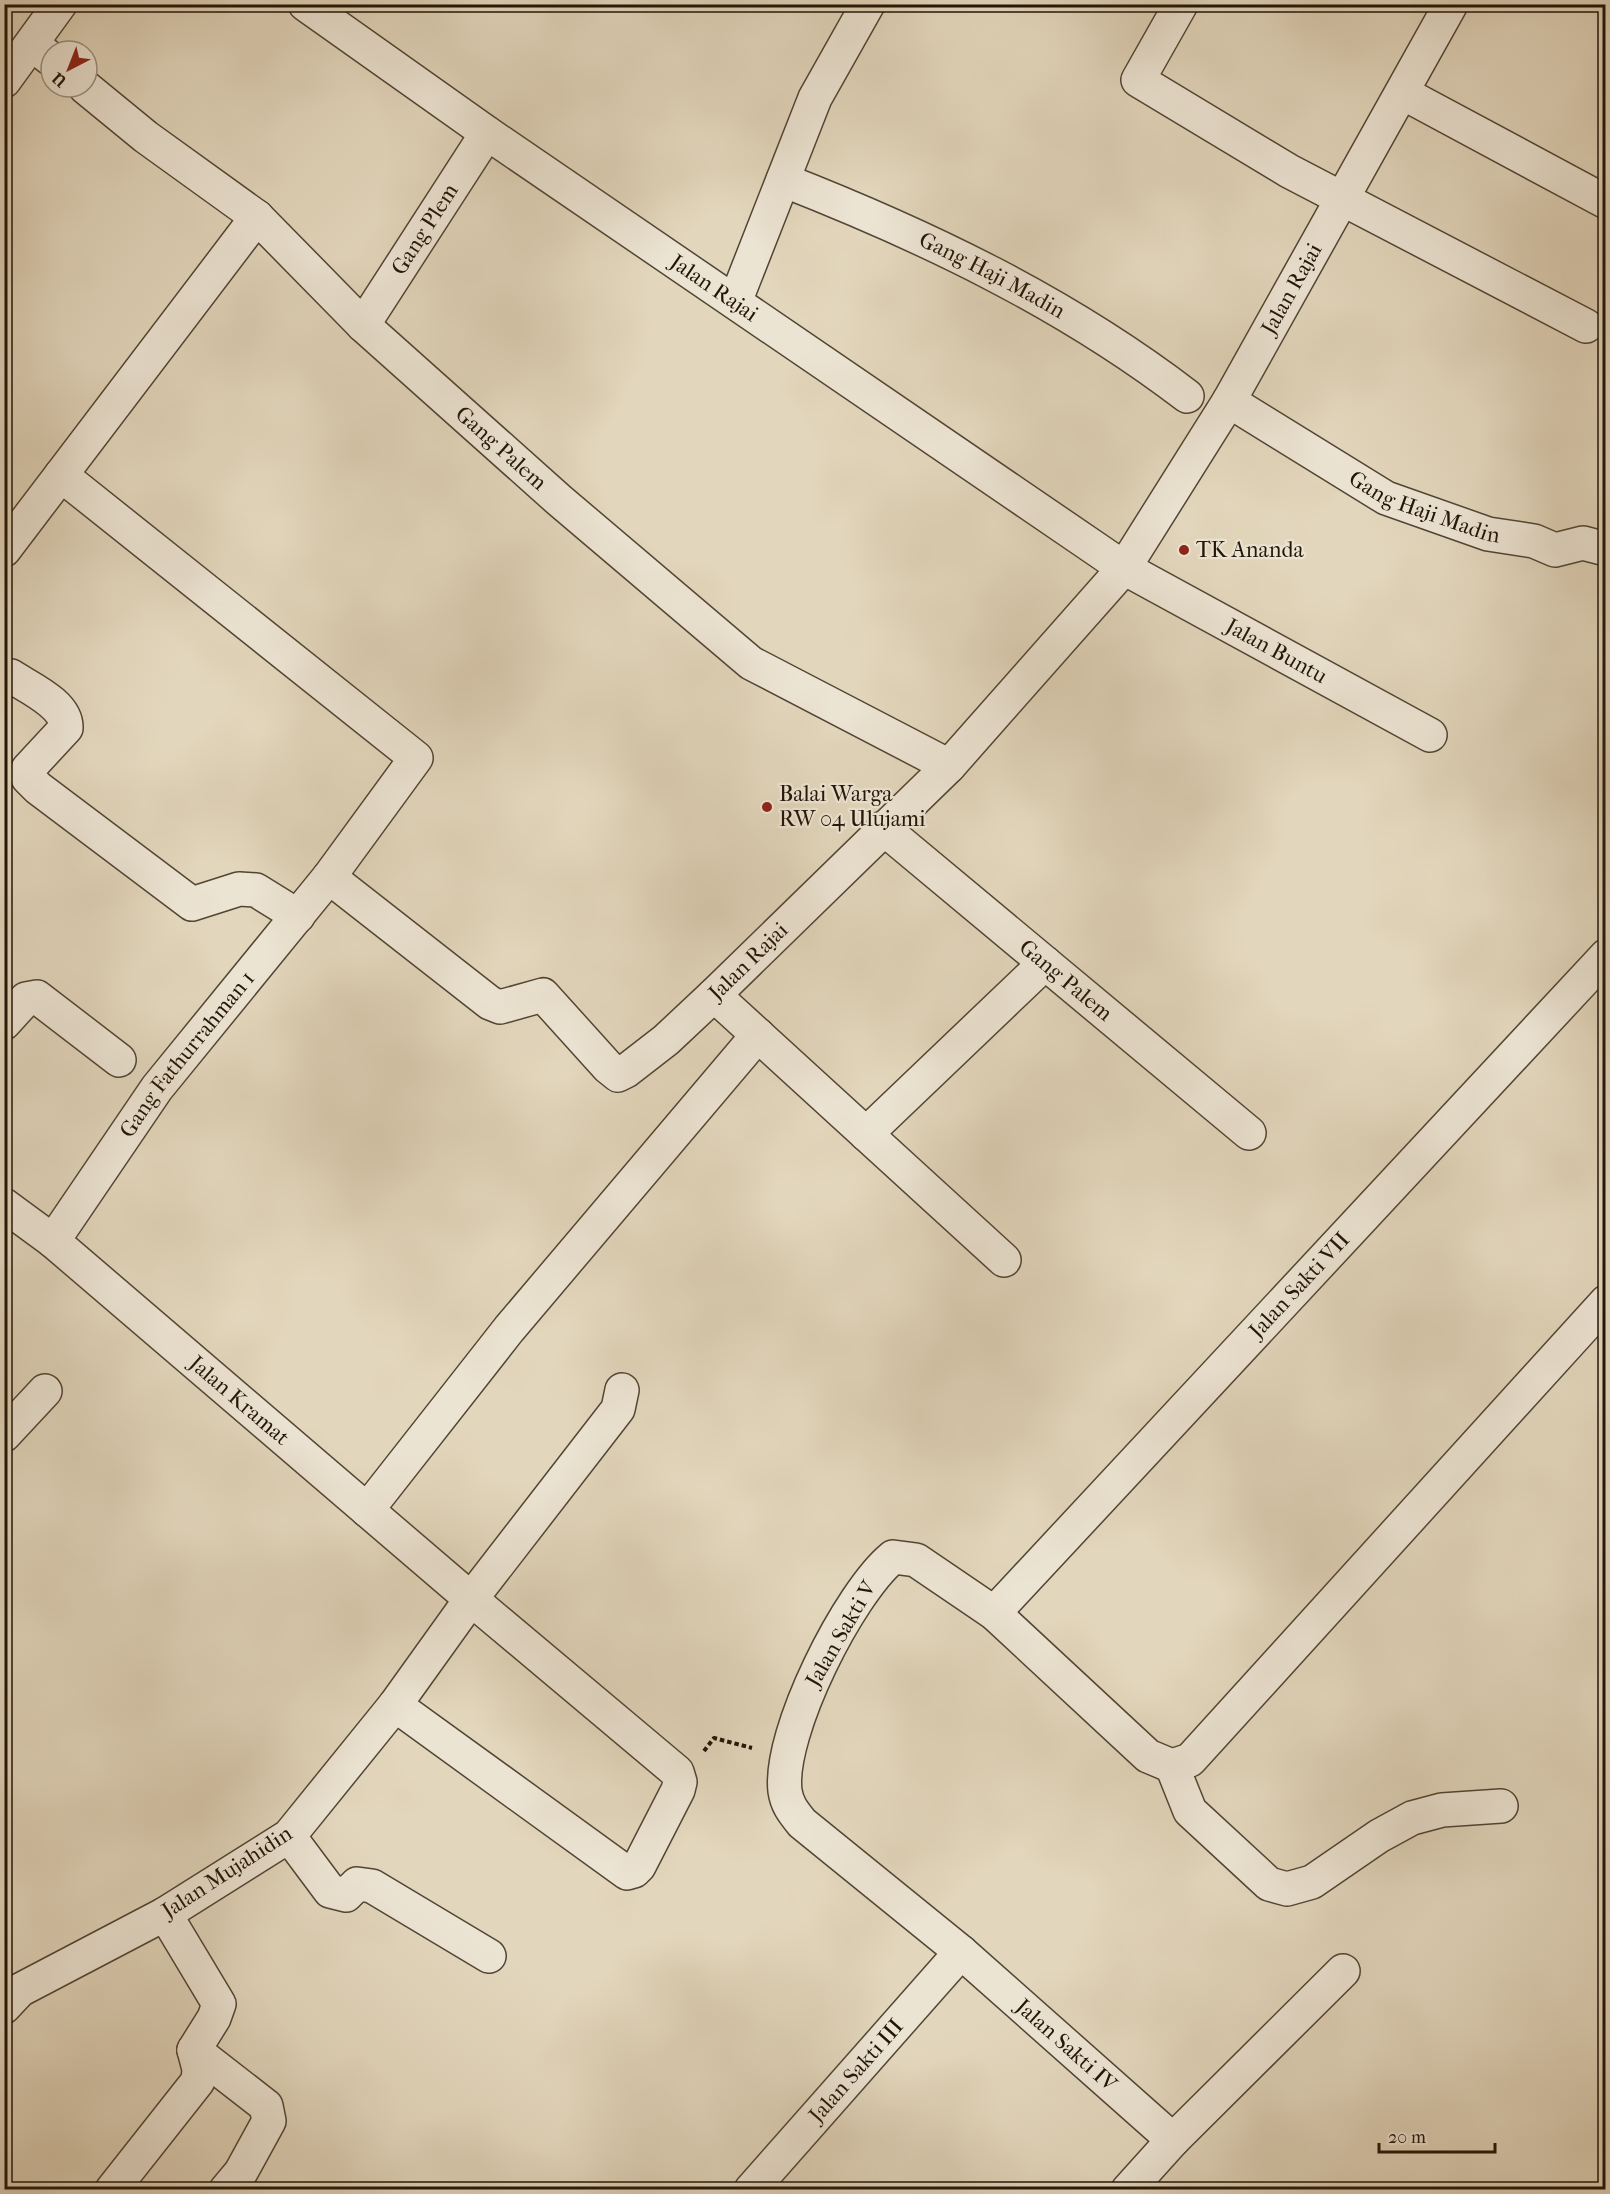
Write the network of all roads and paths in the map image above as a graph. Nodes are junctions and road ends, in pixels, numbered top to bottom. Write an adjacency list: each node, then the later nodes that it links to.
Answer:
1 (60, 4): 6 (street)
2 (305, 4): 11 (street, Jalan Rajai)
3 (868, 4): 12 (street)
4 (1181, 4): 13 (street)
5 (1451, 4): 9 (street, Jalan Rajai)
6 (47, 39)
7 (39, 54): 8 (street)
8 (4, 81)
9 (1403, 93): 13 (street, Jalan Rajai); 14 (street)
10 (99, 98): 15 (street, Gang Palem)
11 (487, 133): 16 (street, Jalan Rajai); 17 (street, Gang Plem)
12 (783, 180): 16 (street); 19 (street, Gang Haji Madin)
13 (1343, 199): 18 (street); 20 (street, Jalan Rajai)
14 (1605, 202)
15 (257, 217): 17 (street, Gang Palem); 21 (street)
16 (735, 302): 24 (street, Jalan Rajai)
17 (363, 325): 27 (street, Gang Palem)
18 (1586, 326)
19 (1187, 396)
20 (1228, 401): 22 (street, Gang Haji Madin); 24 (street, Jalan Rajai)
21 (61, 475): 23 (street); 29 (street, Gang Fathurrahman 1)
22 (1601, 548)
23 (4, 550)
24 (1124, 568): 26 (street, Jalan Buntu); 27 (street, Jalan Rajai)
25 (11, 676): 30 (street)
26 (1430, 735)
27 (949, 766): 28 (street, Jalan Rajai)
28 (883, 828): 32 (street, Gang Palem); 33 (street, Jalan Rajai)
29 (329, 877): 30 (street, Gang Fathurrahman 1); 33 (street, Jalan Rajai)
30 (298, 916): 40 (street, Gang Fathurrahman 1)
31 (1605, 956): 48 (street, Jalan Sakti VII)
32 (1045, 963): 37 (street, Gang Palem); 38 (street)
33 (714, 995): 35 (street)
34 (4, 1023): 36 (street)
35 (758, 1035): 38 (street); 46 (street)
36 (119, 1060)
37 (1249, 1133)
38 (866, 1134): 41 (street)
39 (4, 1205): 40 (street, Jalan Kramat)
40 (53, 1241): 46 (street, Jalan Kramat)
41 (1004, 1260)
42 (1605, 1302): 52 (street)
43 (622, 1390): 47 (street, Jalan Mujahidin)
44 (45, 1391): 45 (street)
45 (4, 1435)
46 (367, 1510): 47 (street, Jalan Kramat)
47 (471, 1599): 49 (street, Jalan Mujahidin); 49 (street, Jalan Kramat)
48 (994, 1613): 52 (street, Jalan Sakti V); 56 (street, Jalan Sakti V)
49 (395, 1705): 54 (street, Jalan Mujahidin)
50 (714, 1738): 51 (path)
51 (729, 1742)
52 (1172, 1766): 53 (street)
53 (1501, 1806)
54 (289, 1836): 55 (street, Jalan Mujahidin); 57 (street)
55 (165, 1914): 59 (street, Jalan Mujahidin); 60 (street)
56 (961, 1952): 61 (street, Jalan Sakti IV); 64 (street, Jalan Sakti III)
57 (489, 1956)
58 (1343, 1971): 61 (street)
59 (4, 2007)
60 (194, 2050): 62 (street); 63 (street)
61 (1173, 2140): 65 (street)
62 (112, 2190)
63 (226, 2190)
64 (751, 2190)
65 (1128, 2190)

